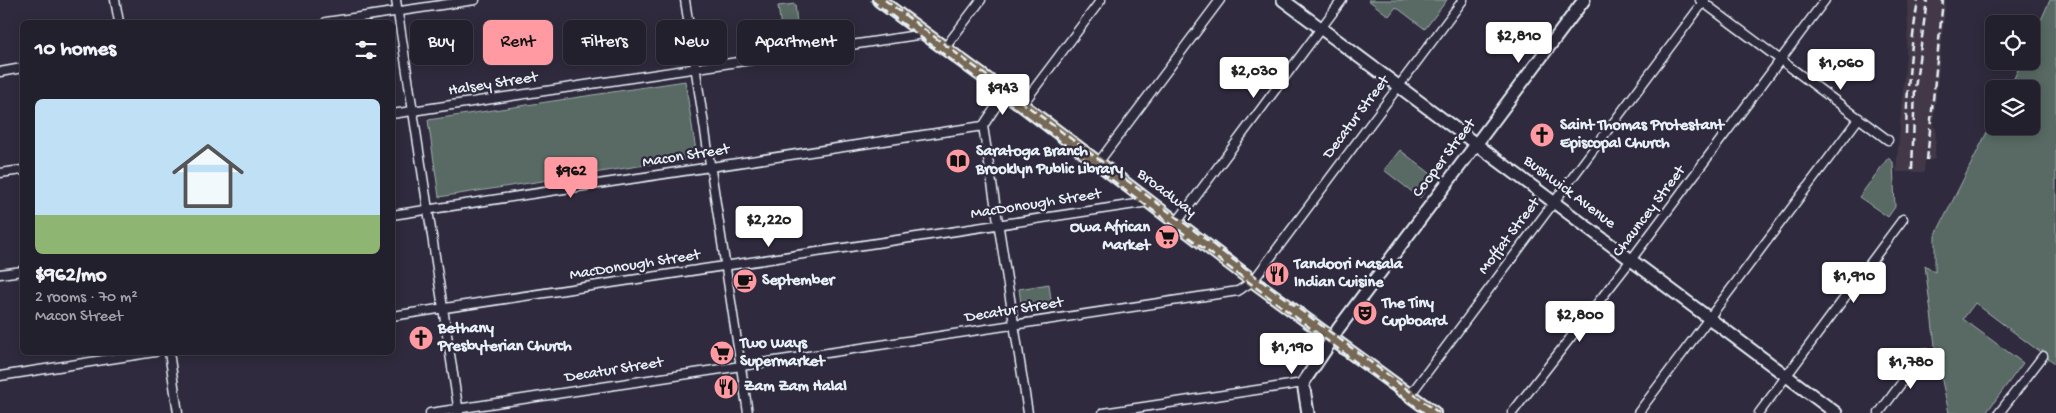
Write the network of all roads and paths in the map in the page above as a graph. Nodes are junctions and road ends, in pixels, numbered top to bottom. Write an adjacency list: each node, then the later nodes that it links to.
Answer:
1 (115, 0): 16 (street)
2 (396, 0): 15 (street)
3 (475, 0): 15 (street)
4 (685, 0): 23 (street)
5 (879, 0): 19 (main road, Broadway)
6 (981, 0): 20 (street)
7 (1100, 0): 27 (street)
8 (1220, 0): 34 (street)
9 (1283, 0): 18 (main road, Bushwick Avenue)
10 (1342, 0): 18 (street)
11 (1463, 0): 25 (street, Decatur Street)
12 (1584, 0): 33 (main road, Cooper Street)
13 (1825, 0): 21 (street, Chauncey Street)
14 (1702, 1): 21 (street); 39 (street, Moffat Street)
15 (397, 12): 17 (street); 28 (street)
16 (119, 20)
17 (340, 20)
18 (1321, 28): 25 (main road, Bushwick Avenue); 43 (street)
19 (924, 34): 20 (main road, Broadway); 23 (street, Halsey Street)
20 (944, 49): 26 (main road, Broadway)
21 (1780, 60): 30 (street); 45 (street, Chauncey Street)
22 (20, 68): 24 (street)
23 (695, 68): 28 (street, Halsey Street); 35 (street)
24 (0, 72)
25 (1398, 86): 33 (main road, Bushwick Avenue); 49 (street, Decatur Street)
26 (1005, 93): 27 (main road, Broadway); 31 (street)
27 (1022, 105): 34 (main road, Broadway)
28 (412, 111): 29 (street, Halsey Street); 40 (street)
29 (395, 114)
30 (1858, 118): 32 (street); 52 (street)
31 (983, 126): 35 (street, Macon Street); 44 (street)
32 (1888, 140)
33 (1476, 144): 39 (main road, Bushwick Avenue); 54 (main road, Cooper Street)
34 (1098, 163): 38 (main road, Broadway)
35 (710, 167): 40 (street, Macon Street); 46 (street)
36 (20, 170): 37 (street)
37 (0, 173)
38 (1149, 202): 43 (main road, Broadway); 44 (street, MacDonough Street)
39 (1554, 202): 45 (main road, Bushwick Avenue); 63 (street, Moffat Street)
40 (427, 210): 41 (street, Macon Street); 50 (street)
41 (395, 215)
42 (1903, 219): 61 (street)
43 (1176, 222): 49 (main road, Broadway)
44 (999, 225): 46 (street, MacDonough Street); 53 (street)
45 (1631, 260): 52 (main road, Bushwick Avenue); 72 (street, Chauncey Street)
46 (725, 266): 50 (street, MacDonough Street); 59 (street)
47 (20, 271): 48 (street)
48 (0, 274)
49 (1253, 281): 53 (street, Decatur Street); 54 (main road, Broadway)
50 (442, 309): 51 (street, MacDonough Street); 64 (street)
51 (395, 316)
52 (1709, 318): 61 (main road, Bushwick Avenue); 73 (street)
53 (1014, 325): 59 (street, Decatur Street); 68 (street)
54 (1332, 338): 62 (main road, Cooper Street); 63 (main road, Broadway)
55 (1924, 353): 76 (street)
56 (136, 355): 60 (street)
57 (169, 355): 65 (street)
58 (2043, 356): 77 (street)
59 (740, 366): 64 (street, Decatur Street); 67 (street)
60 (0, 376)
61 (1786, 376): 74 (street); 75 (main road, Bushwick Avenue)
62 (1303, 383): 69 (street); 70 (main road)
63 (1410, 395): 71 (main road, Broadway)
64 (458, 411): 66 (street, Decatur Street)
65 (178, 413)
66 (430, 413)
67 (748, 413)
68 (1028, 413)
69 (1103, 413)
70 (1308, 413)
71 (1434, 413)
72 (1512, 413)
73 (1638, 413)
74 (1758, 413)
75 (1836, 413)
76 (1879, 413)
77 (1999, 413)

